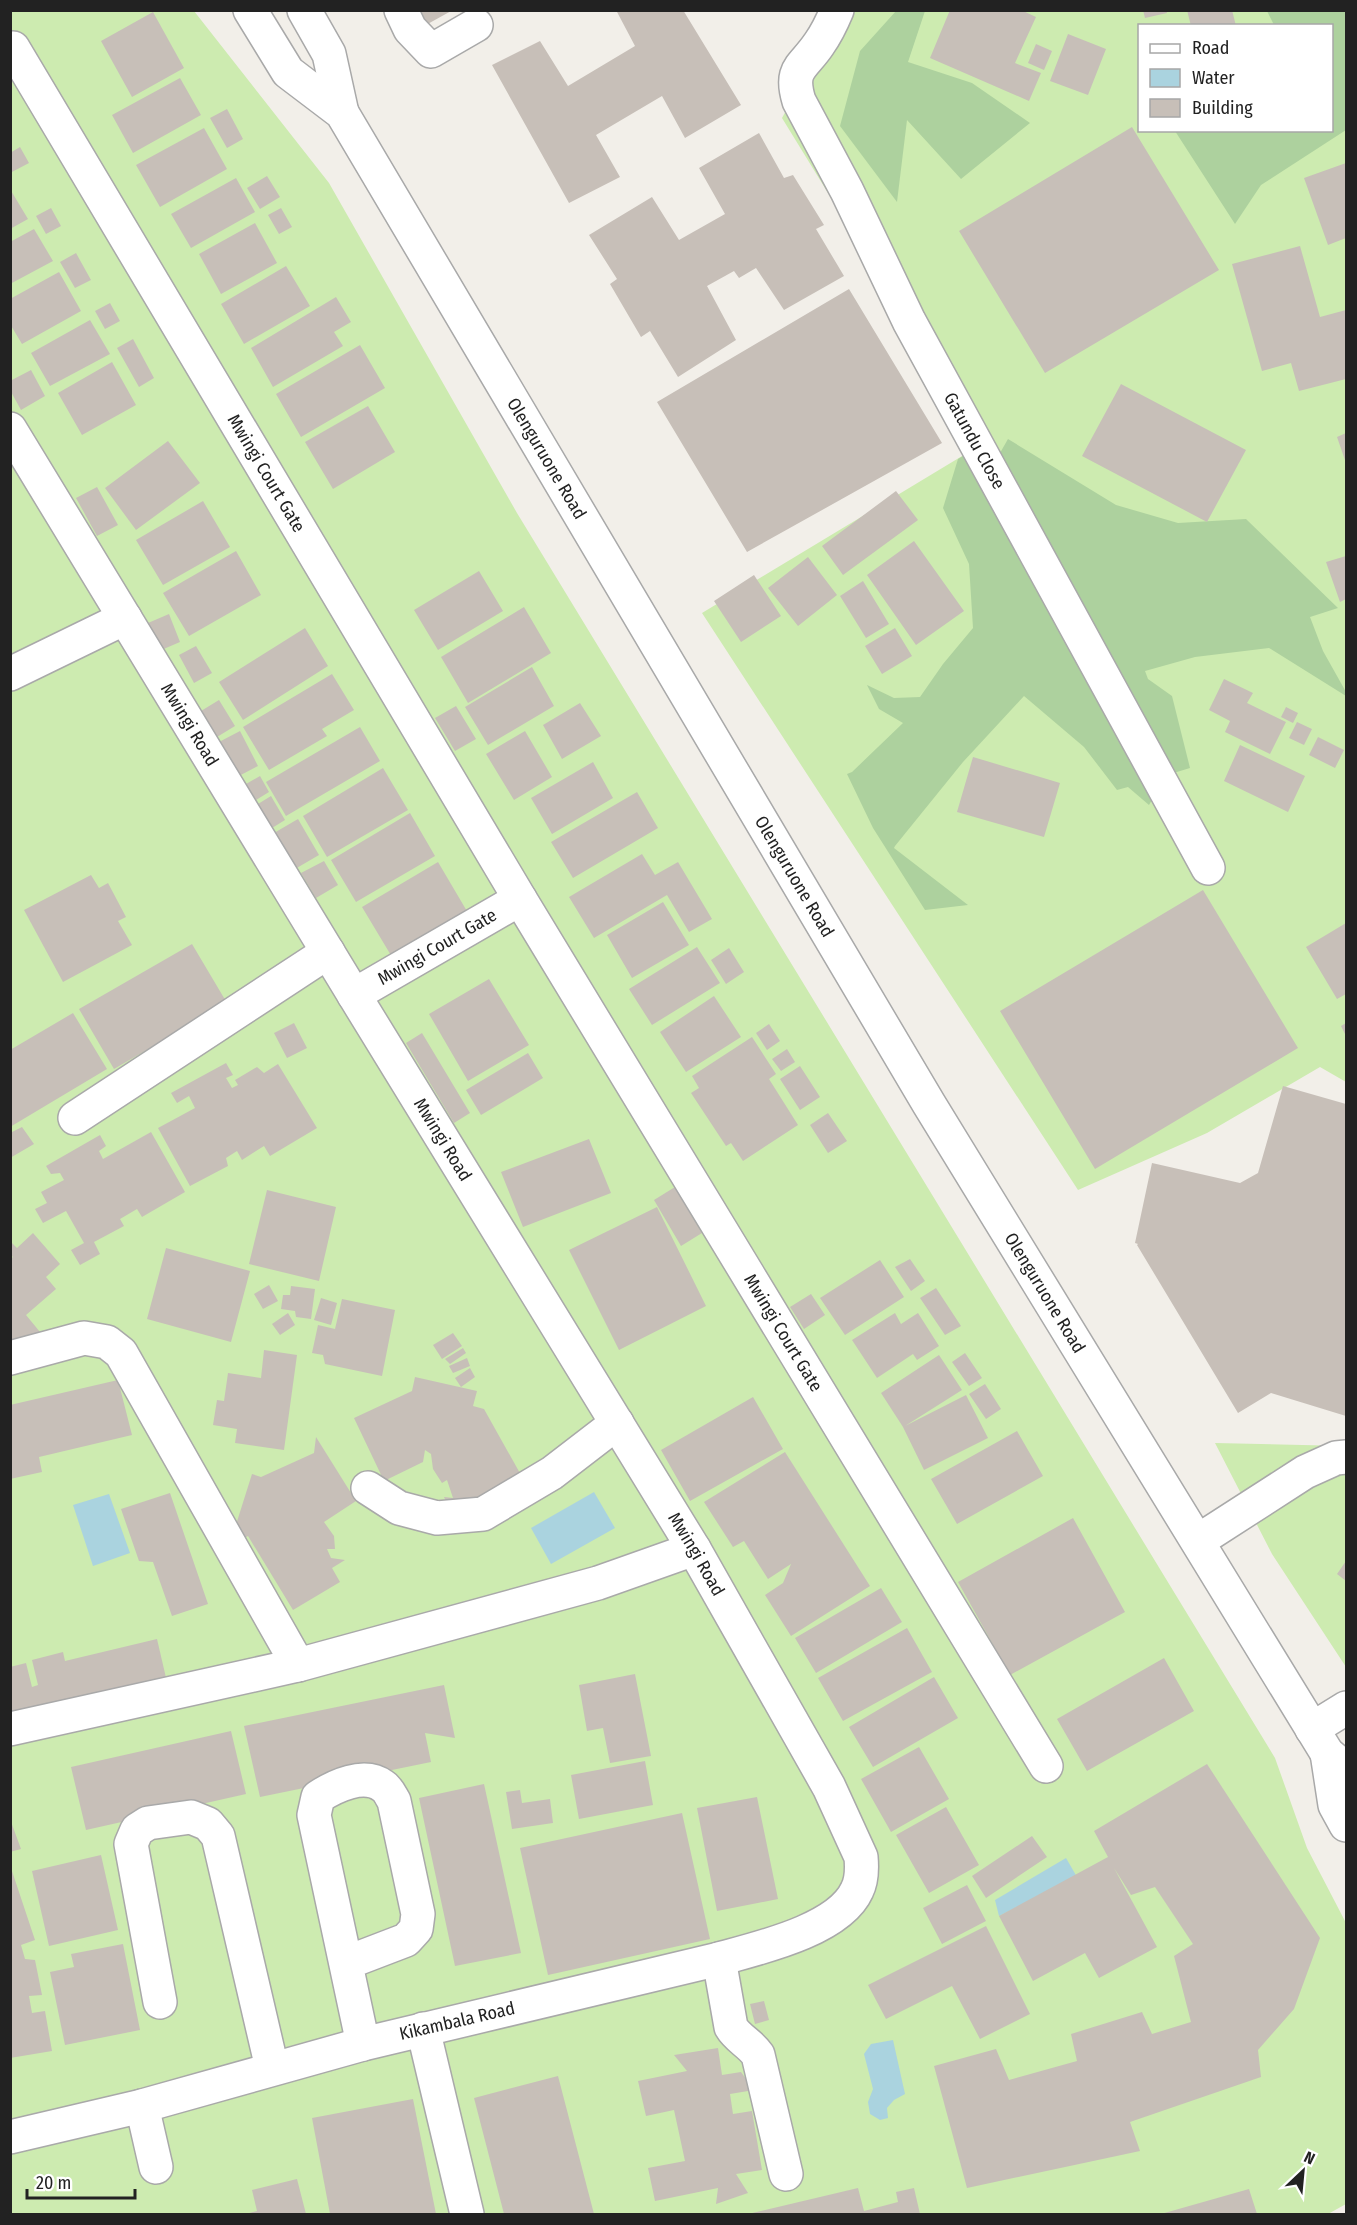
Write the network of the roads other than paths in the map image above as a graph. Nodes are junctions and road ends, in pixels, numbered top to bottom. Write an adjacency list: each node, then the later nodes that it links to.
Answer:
1 (250, 10): 7 (street, Olenguruone Road)
2 (304, 10): 7 (street)
3 (401, 10): 5 (street)
4 (837, 10): 11 (street, Gatundu Close)
5 (476, 25)
6 (13, 48): 12 (street, Mwingi Court Gate)
7 (342, 113): 20 (street, Olenguruone Road)
8 (10, 429): 9 (street, Mwingi Road)
9 (125, 618): 10 (street); 13 (street, Mwingi Road)
10 (10, 674)
11 (1208, 868)
12 (520, 899): 14 (street, Mwingi Court Gate); 26 (street, Mwingi Court Gate)
13 (328, 952): 14 (street, Mwingi Road); 15 (street)
14 (354, 995): 17 (street, Mwingi Road)
15 (75, 1118)
16 (10, 1358): 22 (street)
17 (617, 1423): 19 (street); 21 (street, Mwingi Road)
18 (1347, 1457): 20 (street)
19 (368, 1488)
20 (1198, 1541): 25 (street, Olenguruone Road)
21 (694, 1549): 22 (street); 28 (street, Mwingi Road)
22 (298, 1665): 24 (street)
23 (1347, 1708): 25 (street)
24 (10, 1729)
25 (1328, 1750): 27 (street, Olenguruone Road)
26 (1046, 1766)
27 (1347, 1825)
28 (861, 1857): 29 (street, Kikambala Road)
29 (719, 1959): 32 (street, Kikambala Road); 38 (street)
30 (346, 1963): 30 (street); 33 (street)
31 (160, 2002): 34 (street)
32 (423, 2029): 33 (street, Kikambala Road); 39 (street)
33 (363, 2044): 34 (street, Kikambala Road)
34 (272, 2068): 35 (street, Kikambala Road)
35 (142, 2106): 36 (street, Kikambala Road); 37 (street)
36 (10, 2137)
37 (156, 2167)
38 (786, 2174)
39 (467, 2214)

